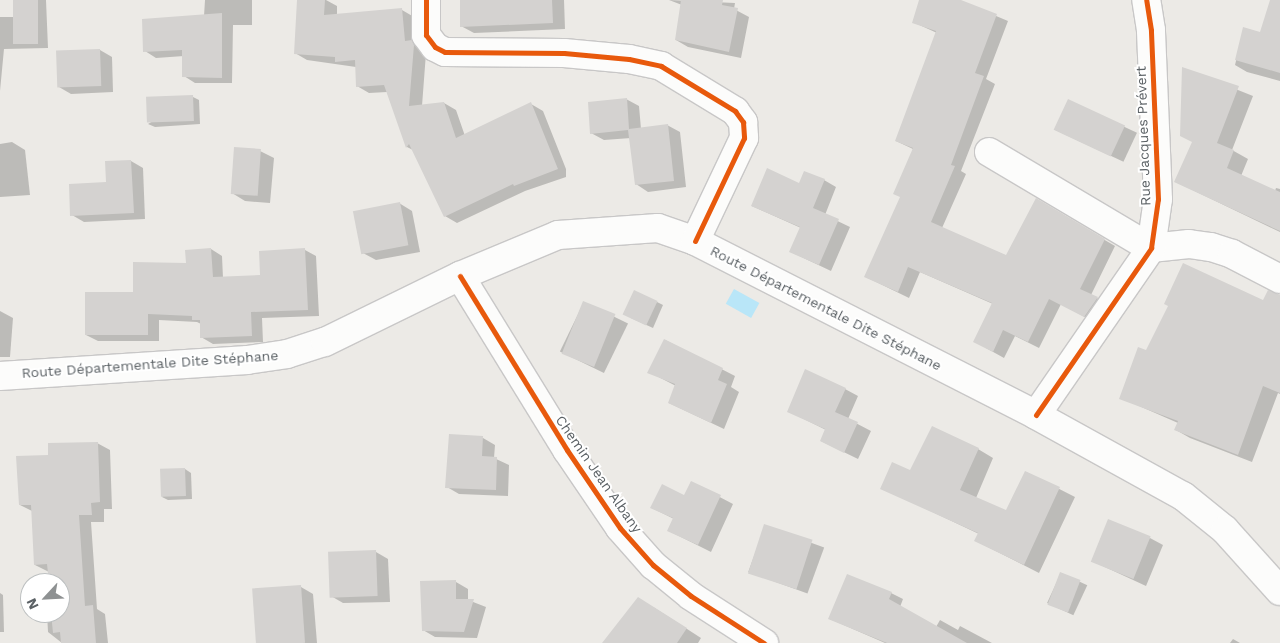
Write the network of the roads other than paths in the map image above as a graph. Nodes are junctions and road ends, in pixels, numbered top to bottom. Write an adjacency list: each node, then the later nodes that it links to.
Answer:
1 (426, 0): 4 (street)
2 (1146, 0): 5 (street, Rue Jacques Prévert)
3 (990, 152): 5 (street)
4 (695, 241): 6 (street, Route Départementale Dite Stéphane); 9 (street, Route Départementale Dite Stéphane)
5 (1151, 248): 7 (street); 9 (street, Rue Jacques Prévert)
6 (460, 276): 8 (street, Route Départementale Dite Stéphane); 11 (street, Chemin Jean Albany)
7 (1280, 279)
8 (0, 376)
9 (1036, 414): 10 (street, Route Départementale Dite Stéphane)
10 (1280, 591)
11 (764, 643)

